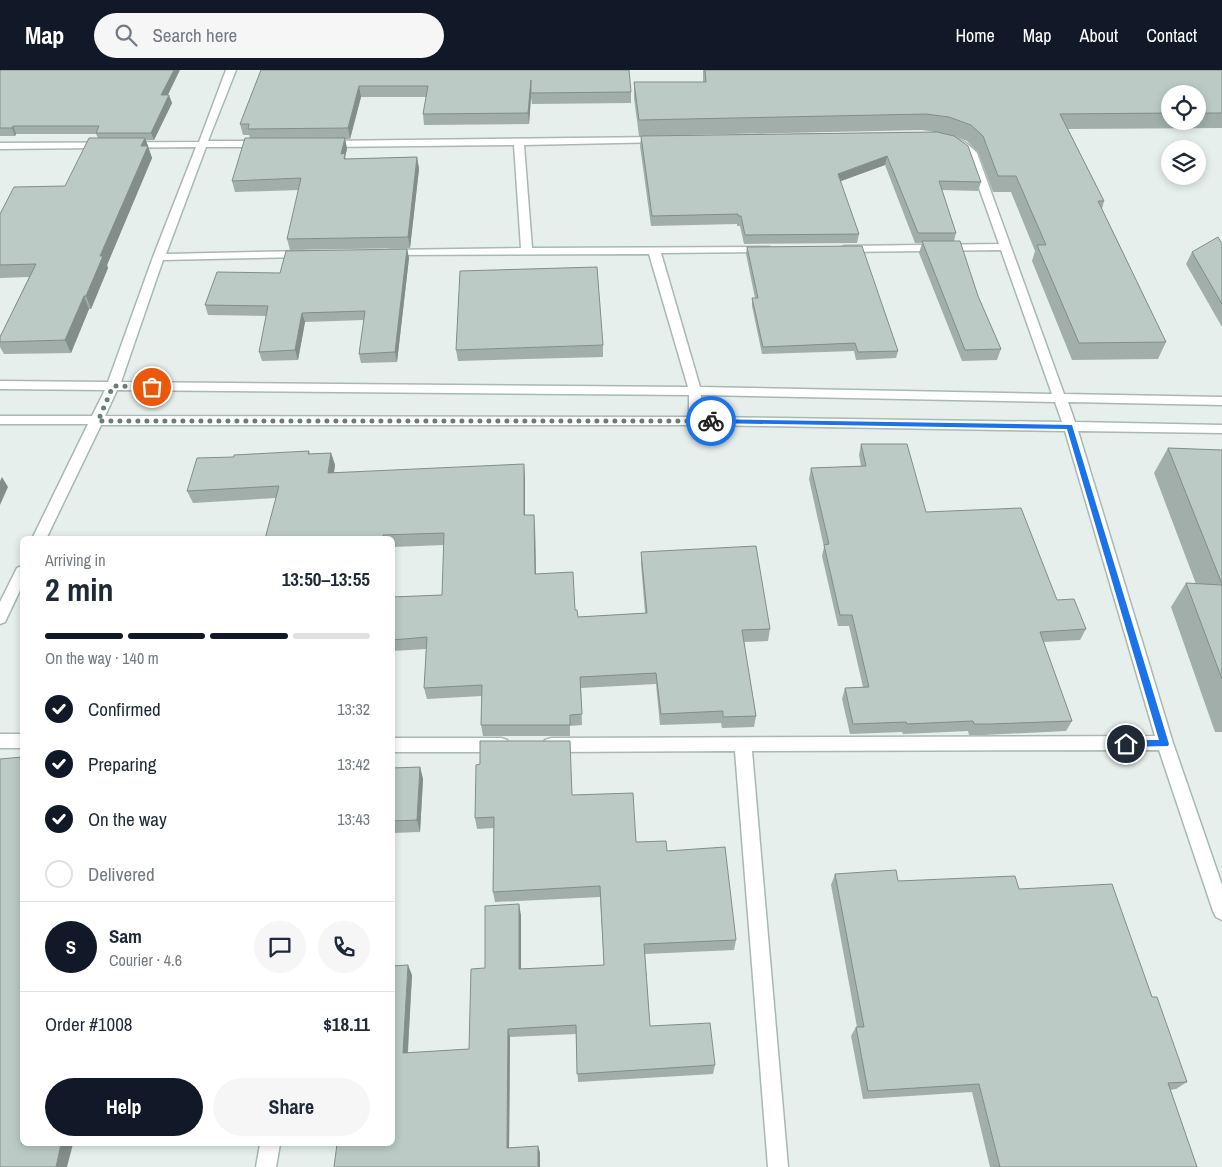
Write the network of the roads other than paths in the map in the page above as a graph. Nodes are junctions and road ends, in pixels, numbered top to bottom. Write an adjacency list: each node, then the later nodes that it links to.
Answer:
1 (231, 70): 5 (street)
2 (942, 137): 9 (street)
3 (676, 140): 4 (street)
4 (519, 143): 7 (street); 13 (street)
5 (203, 144): 6 (street); 8 (street); 16 (street)
6 (272, 144)
7 (311, 144)
8 (0, 146)
9 (1005, 247): 11 (street); 20 (street)
10 (781, 249): 12 (street)
11 (830, 249)
12 (654, 250): 13 (street); 19 (street)
13 (527, 251): 14 (street)
14 (378, 253)
15 (318, 254): 16 (street)
16 (159, 256): 18 (street)
17 (0, 385): 18 (street)
18 (113, 386): 19 (street); 23 (street)
19 (695, 390): 20 (street); 24 (street)
20 (1060, 399): 21 (street); 25 (street)
21 (1222, 401)
22 (0, 420): 23 (street)
23 (98, 421): 24 (street); 27 (street)
24 (695, 421): 25 (street)
25 (1070, 427): 26 (street); 32 (street)
26 (1222, 429)
27 (40, 536)
28 (20, 576): 29 (street)
29 (0, 618)
30 (0, 741): 31 (street)
31 (20, 742)
32 (1165, 744): 36 (street); 37 (street)
33 (395, 745): 34 (street)
34 (519, 745)
35 (538, 745): 36 (street)
36 (743, 745): 40 (street)
37 (1222, 911)
38 (270, 1146): 39 (street)
39 (266, 1167)
40 (778, 1167)

